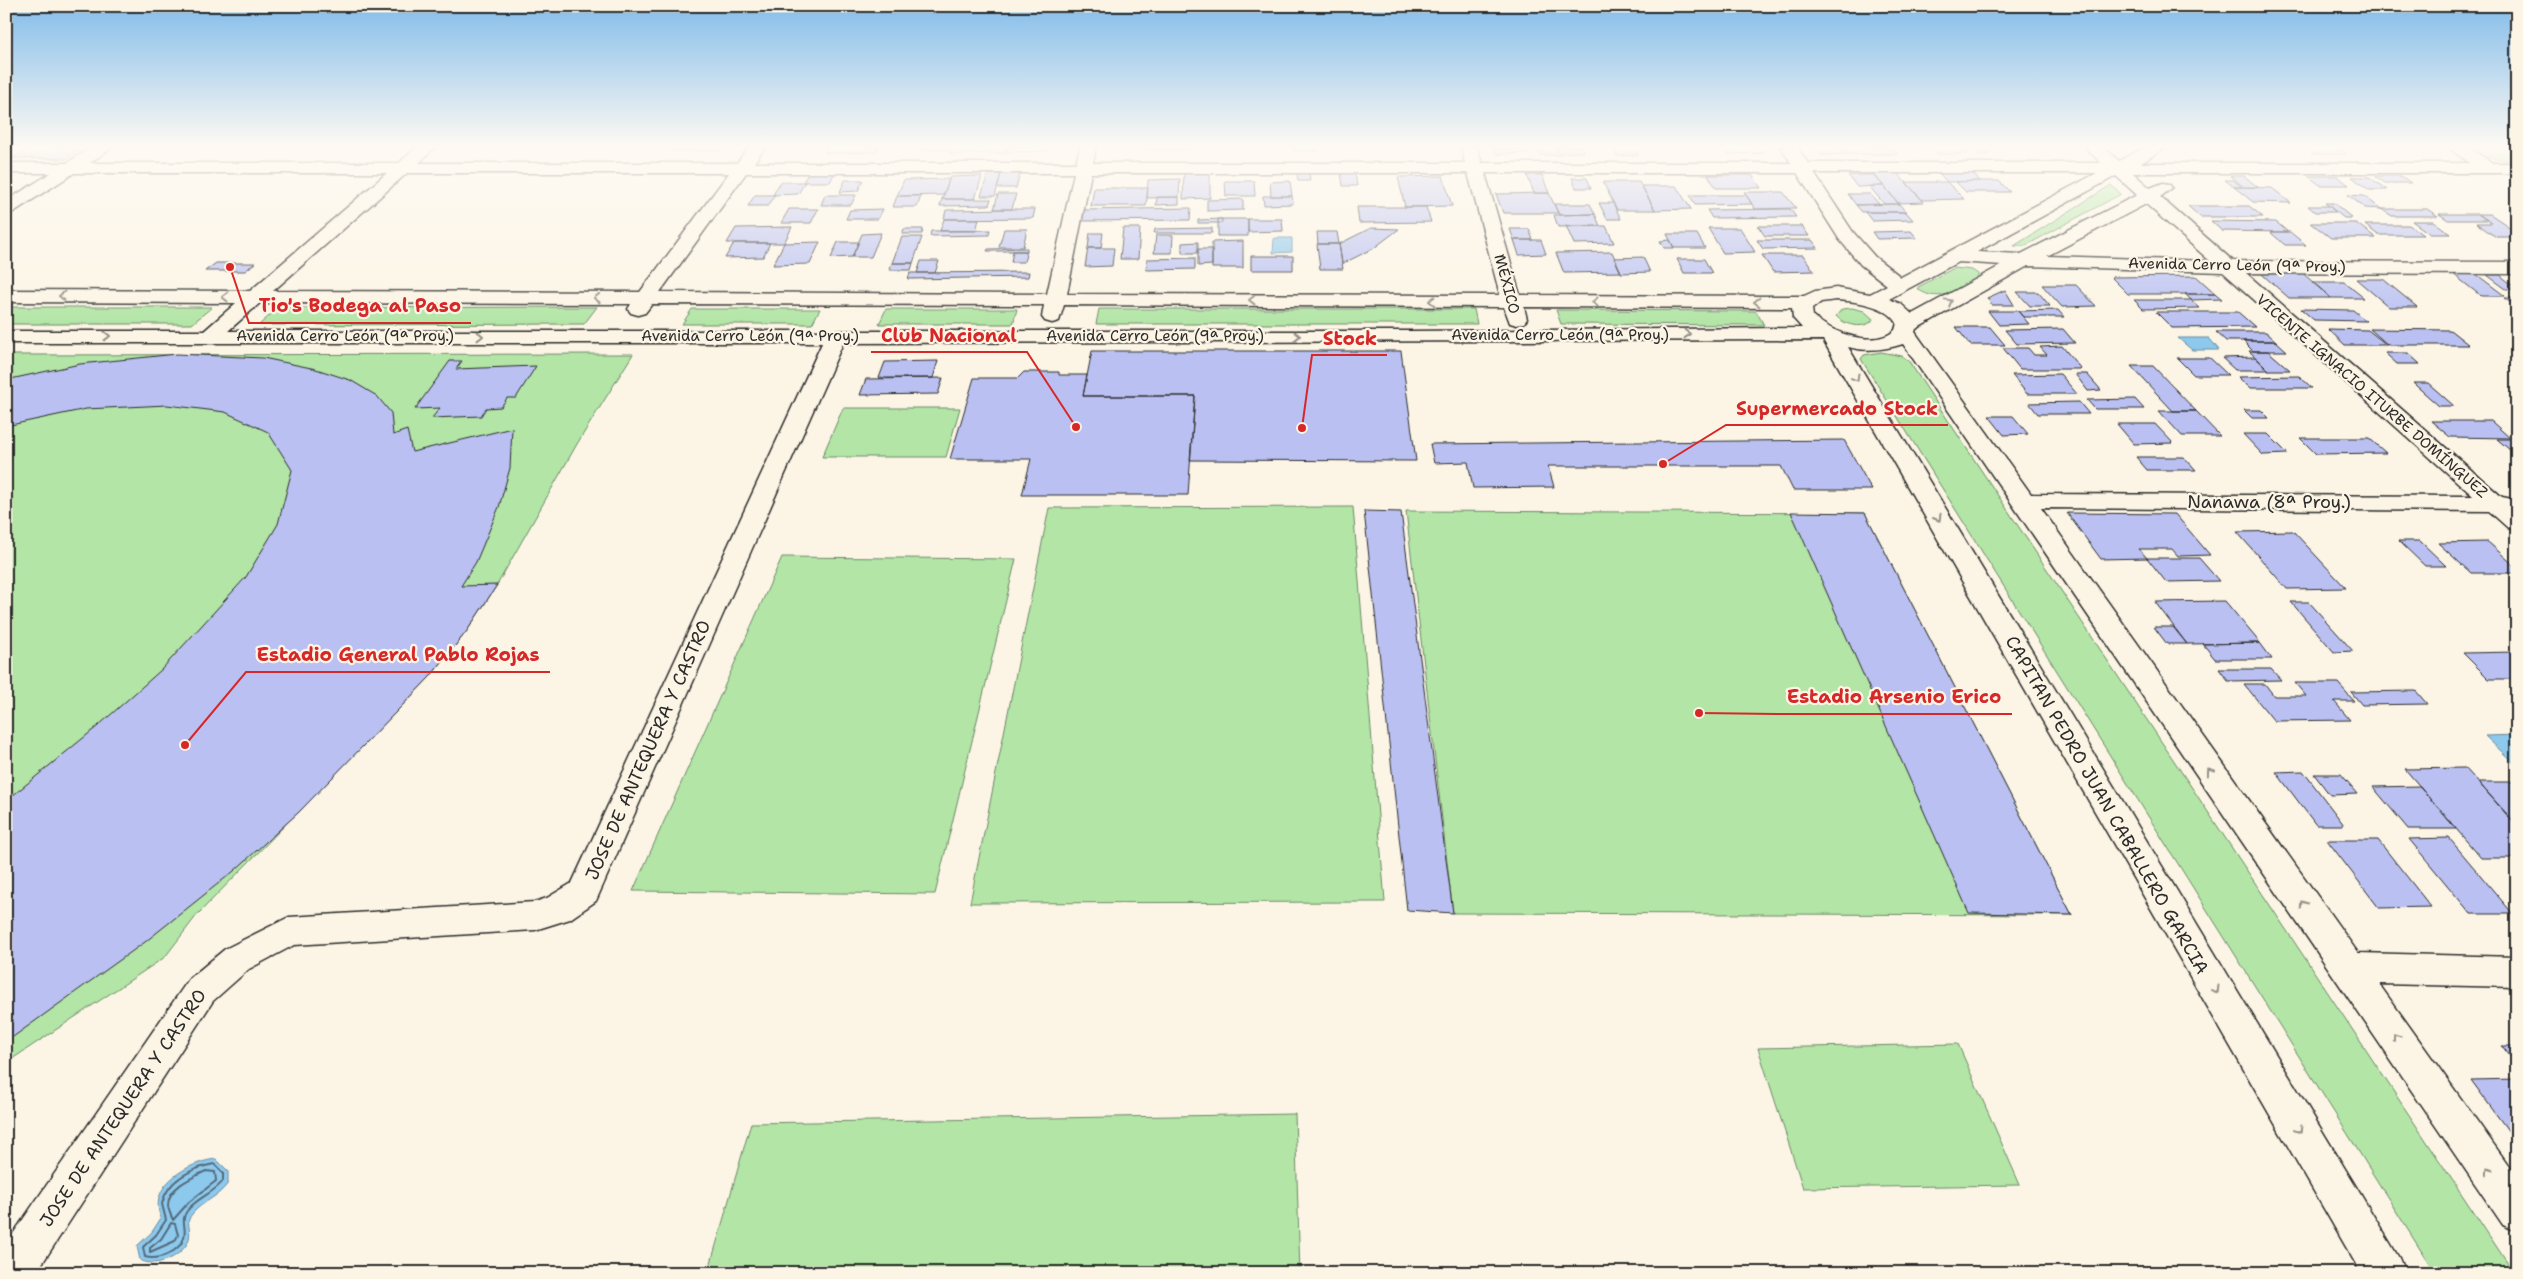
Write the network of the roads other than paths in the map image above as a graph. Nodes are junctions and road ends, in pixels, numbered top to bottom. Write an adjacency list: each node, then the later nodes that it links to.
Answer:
1 (359, 207): 15 (street)
2 (714, 207): 16 (street)
3 (1076, 207): 17 (street)
4 (1486, 207): 19 (street, MÉXICO)
5 (1828, 207): 13 (street)
6 (2047, 207): 9 (street)
7 (2128, 207): 10 (street)
8 (2160, 207): 11 (street, VICENTE IGNACIO ITURBE DOMÍNGUEZ)
9 (1957, 256): 10 (street, Avenida Cerro León (9ª Proy.)); 13 (street)
10 (2023, 261): 11 (street, Avenida Cerro León (9ª Proy.)); 21 (street, one-way to 10)
11 (2224, 266): 12 (street, Avenida Cerro León (9ª Proy.)); 30 (street, VICENTE IGNACIO ITURBE DOMÍNGUEZ)
12 (2517, 268)
13 (1901, 286): 18 (street)
14 (6, 296): 15 (street, Avenida Cerro León (9ª Proy.), one-way to 14)
15 (255, 297): 16 (street, Avenida Cerro León (9ª Proy.), one-way to 15); 24 (street)
16 (646, 298): 17 (street, Avenida Cerro León (9ª Proy.)); 25 (street)
17 (1056, 300): 19 (street, Avenida Cerro León (9ª Proy.), one-way to 17); 27 (street)
18 (1873, 300): 20 (street, Avenida Cerro León (9ª Proy.)); 21 (street, Avenida Cerro León (9ª Proy.))
19 (1512, 301): 20 (street, Avenida Cerro León (9ª Proy.), one-way to 19); 22 (street, MÉXICO)
20 (1806, 302): 23 (street)
21 (1906, 329): 23 (street); 29 (street)
22 (1521, 335): 23 (street, Avenida Cerro León (9ª Proy.), one-way to 23); 27 (street, Avenida Cerro León (9ª Proy.), one-way to 22)
23 (1828, 335): 36 (street, CAPITAN PEDRO JUAN CABALLERO GARCIA, one-way to 36)
24 (210, 336): 25 (street, Avenida Cerro León (9ª Proy.), one-way to 25); 28 (street, Avenida Cerro León (9ª Proy.), one-way to 24)
25 (618, 336): 26 (street, Avenida Cerro León (9ª Proy.))
26 (836, 336): 27 (street, Avenida Cerro León (9ª Proy.)); 35 (street, JOSE DE ANTEQUERA Y CASTRO)
27 (1048, 336)
28 (6, 337)
29 (2022, 501): 30 (street, Nanawa (8ª Proy.)); 32 (street, one-way to 29)
30 (2506, 504): 31 (street, VICENTE IGNACIO ITURBE DOMÍNGUEZ)
31 (2517, 523)
32 (2348, 968): 33 (street); 34 (street, one-way to 32)
33 (2517, 972)
34 (2517, 1211)
35 (11, 1273)
36 (2384, 1273)

